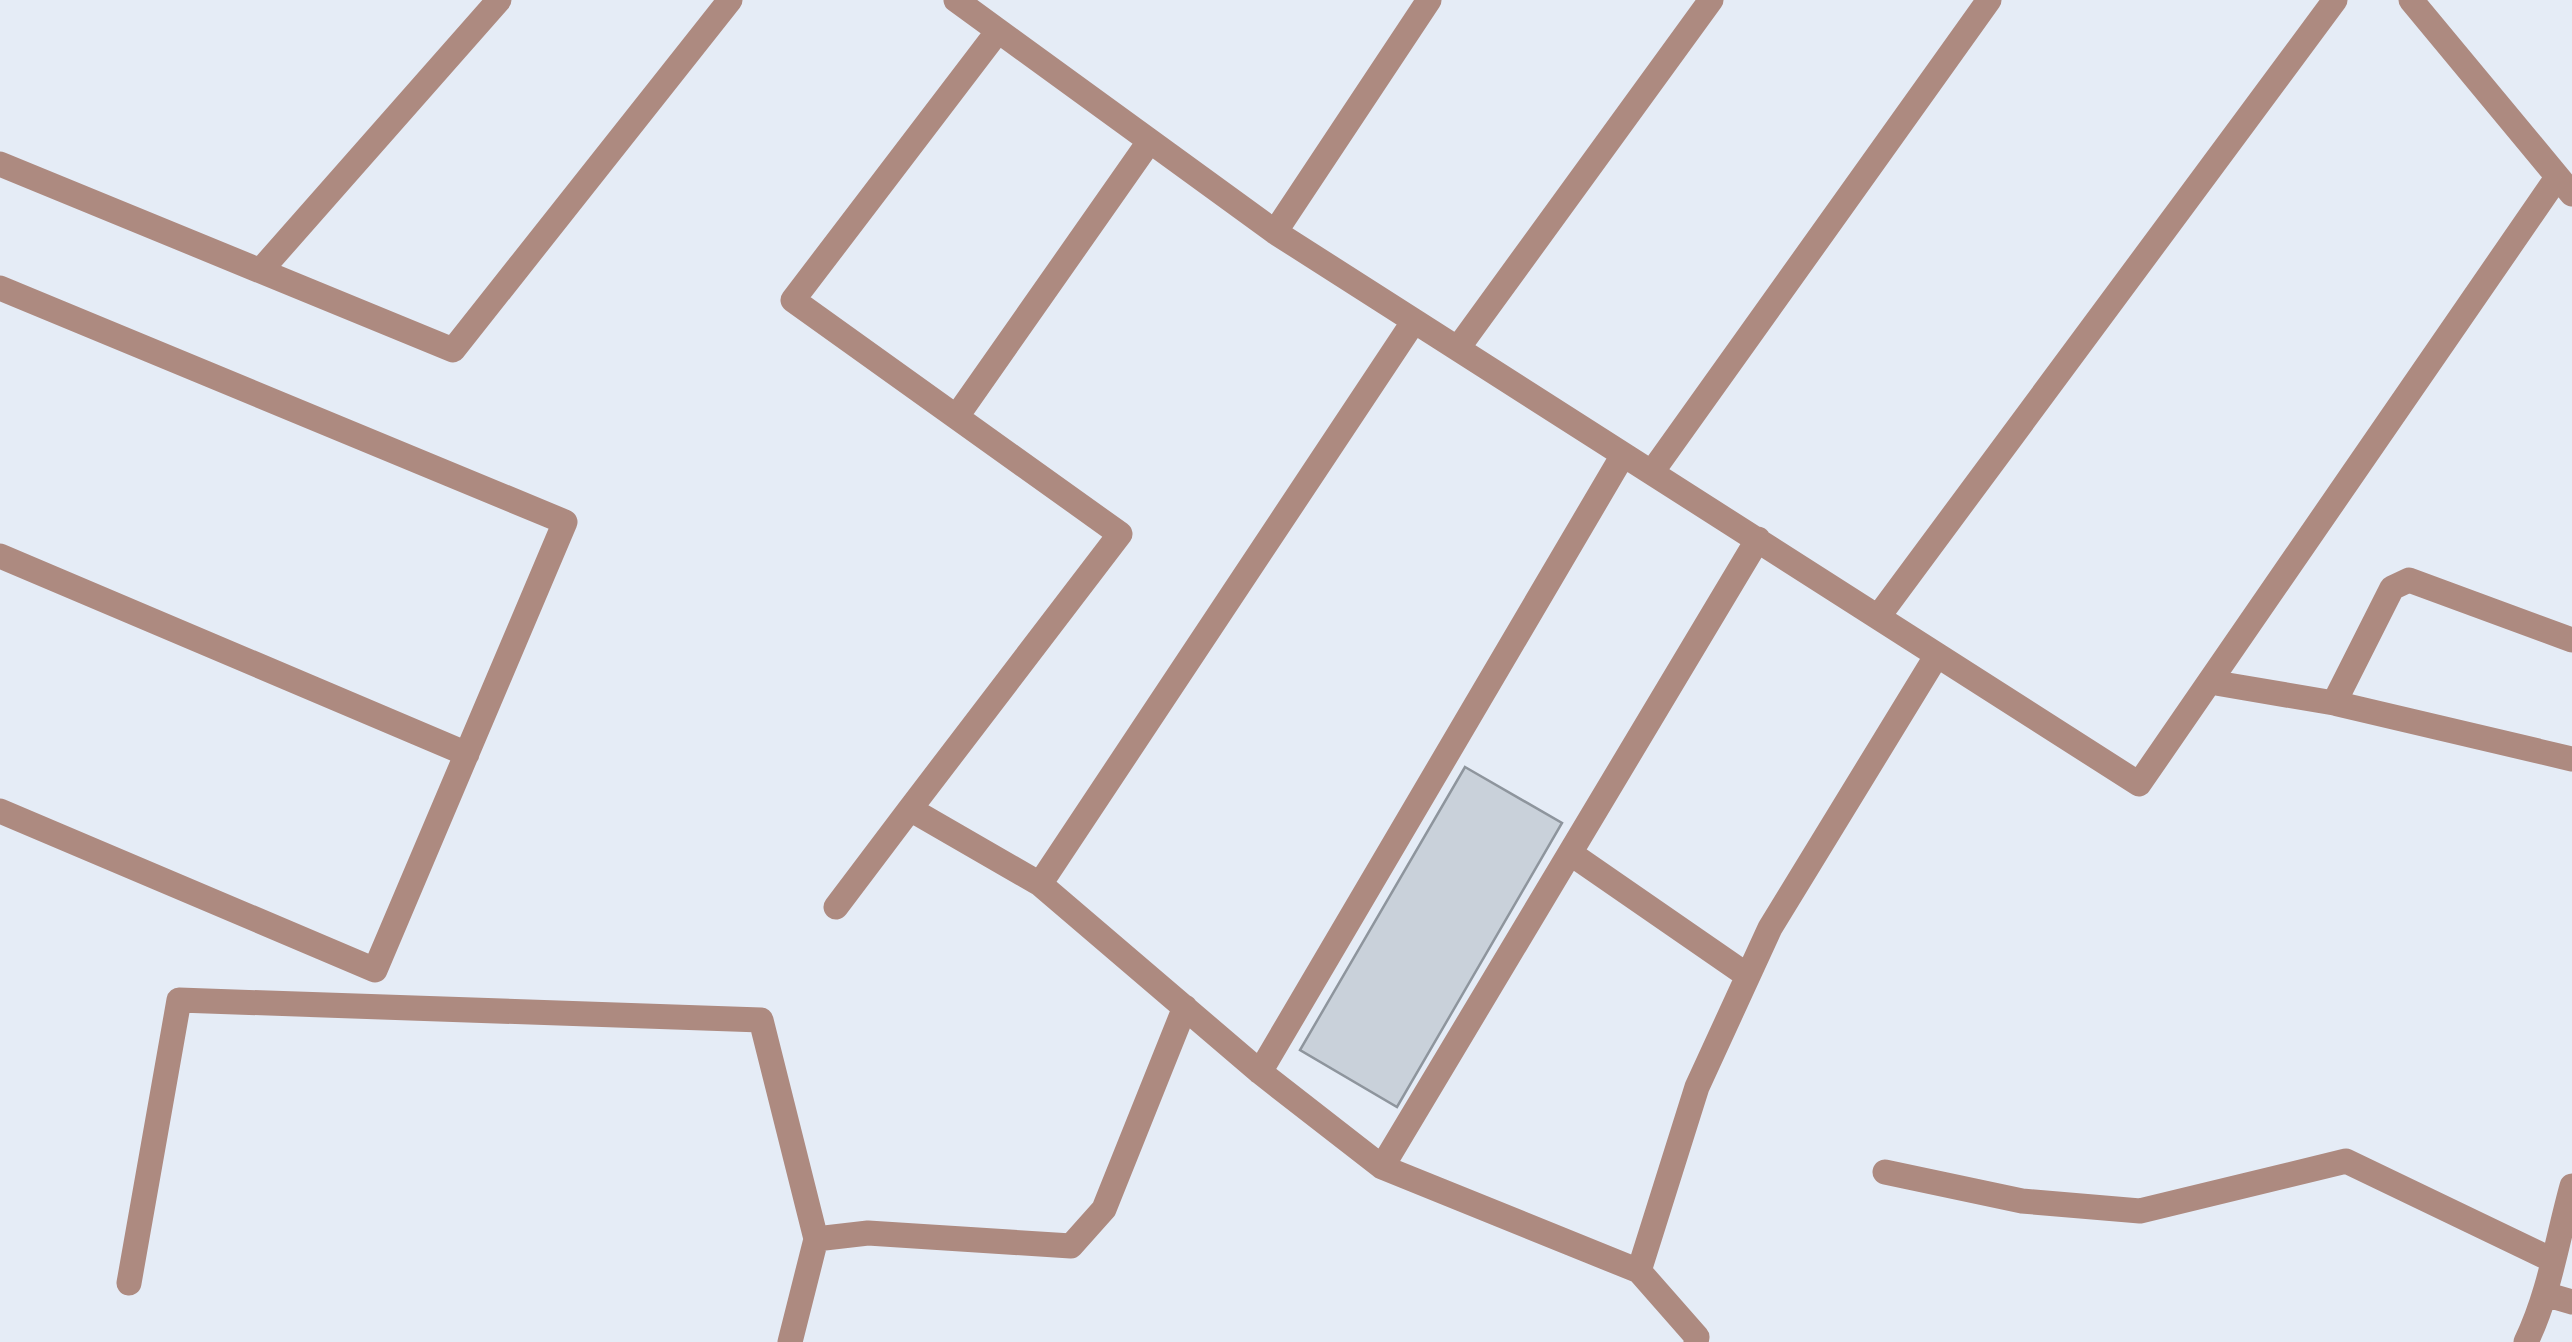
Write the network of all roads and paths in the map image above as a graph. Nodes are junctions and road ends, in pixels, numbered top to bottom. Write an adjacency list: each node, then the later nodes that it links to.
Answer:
1 (499, 0): 14 (street)
2 (730, 0): 14 (street)
3 (1429, 0): 13 (street)
4 (1711, 0): 17 (street)
5 (1989, 0): 20 (street)
6 (2336, 0): 23 (street)
7 (2411, 0): 12 (street)
8 (959, 1): 9 (street)
9 (998, 31): 10 (street); 18 (street)
10 (1149, 142): 13 (street); 18 (street)
11 (0, 164): 14 (street)
12 (2564, 186): 26 (street)
13 (1275, 232): 16 (street)
14 (261, 270)
15 (0, 288): 28 (street)
16 (1414, 321): 17 (street); 33 (street)
17 (1458, 348): 19 (street)
18 (958, 416): 30 (street)
19 (1623, 454): 20 (street); 37 (street)
20 (1652, 472): 21 (street)
21 (1758, 539): 23 (street); 32 (street)
22 (0, 556): 28 (street)
23 (1878, 617): 25 (street)
24 (2572, 640): 27 (street)
25 (1937, 655): 26 (street); 35 (street)
26 (2210, 682): 27 (street)
27 (2334, 703): 29 (street)
28 (467, 754): 31 (street)
29 (2572, 759)
30 (910, 809): 33 (street); 34 (street)
31 (0, 810)
32 (1570, 853): 35 (street); 38 (street)
33 (1040, 884): 36 (street)
34 (836, 907)
35 (1748, 976): 43 (street)
36 (1185, 1007): 37 (street); 41 (street)
37 (1260, 1072): 38 (street)
38 (1382, 1167): 43 (street)
39 (1885, 1172): 42 (street)
40 (2572, 1186): 42 (street)
41 (816, 1239): 44 (street); 46 (street)
42 (2552, 1260): 45 (street)
43 (1638, 1270): 47 (street)
44 (130, 1283)
45 (2560, 1299): 48 (street)
46 (790, 1342)
47 (1696, 1342)
48 (2526, 1342)

